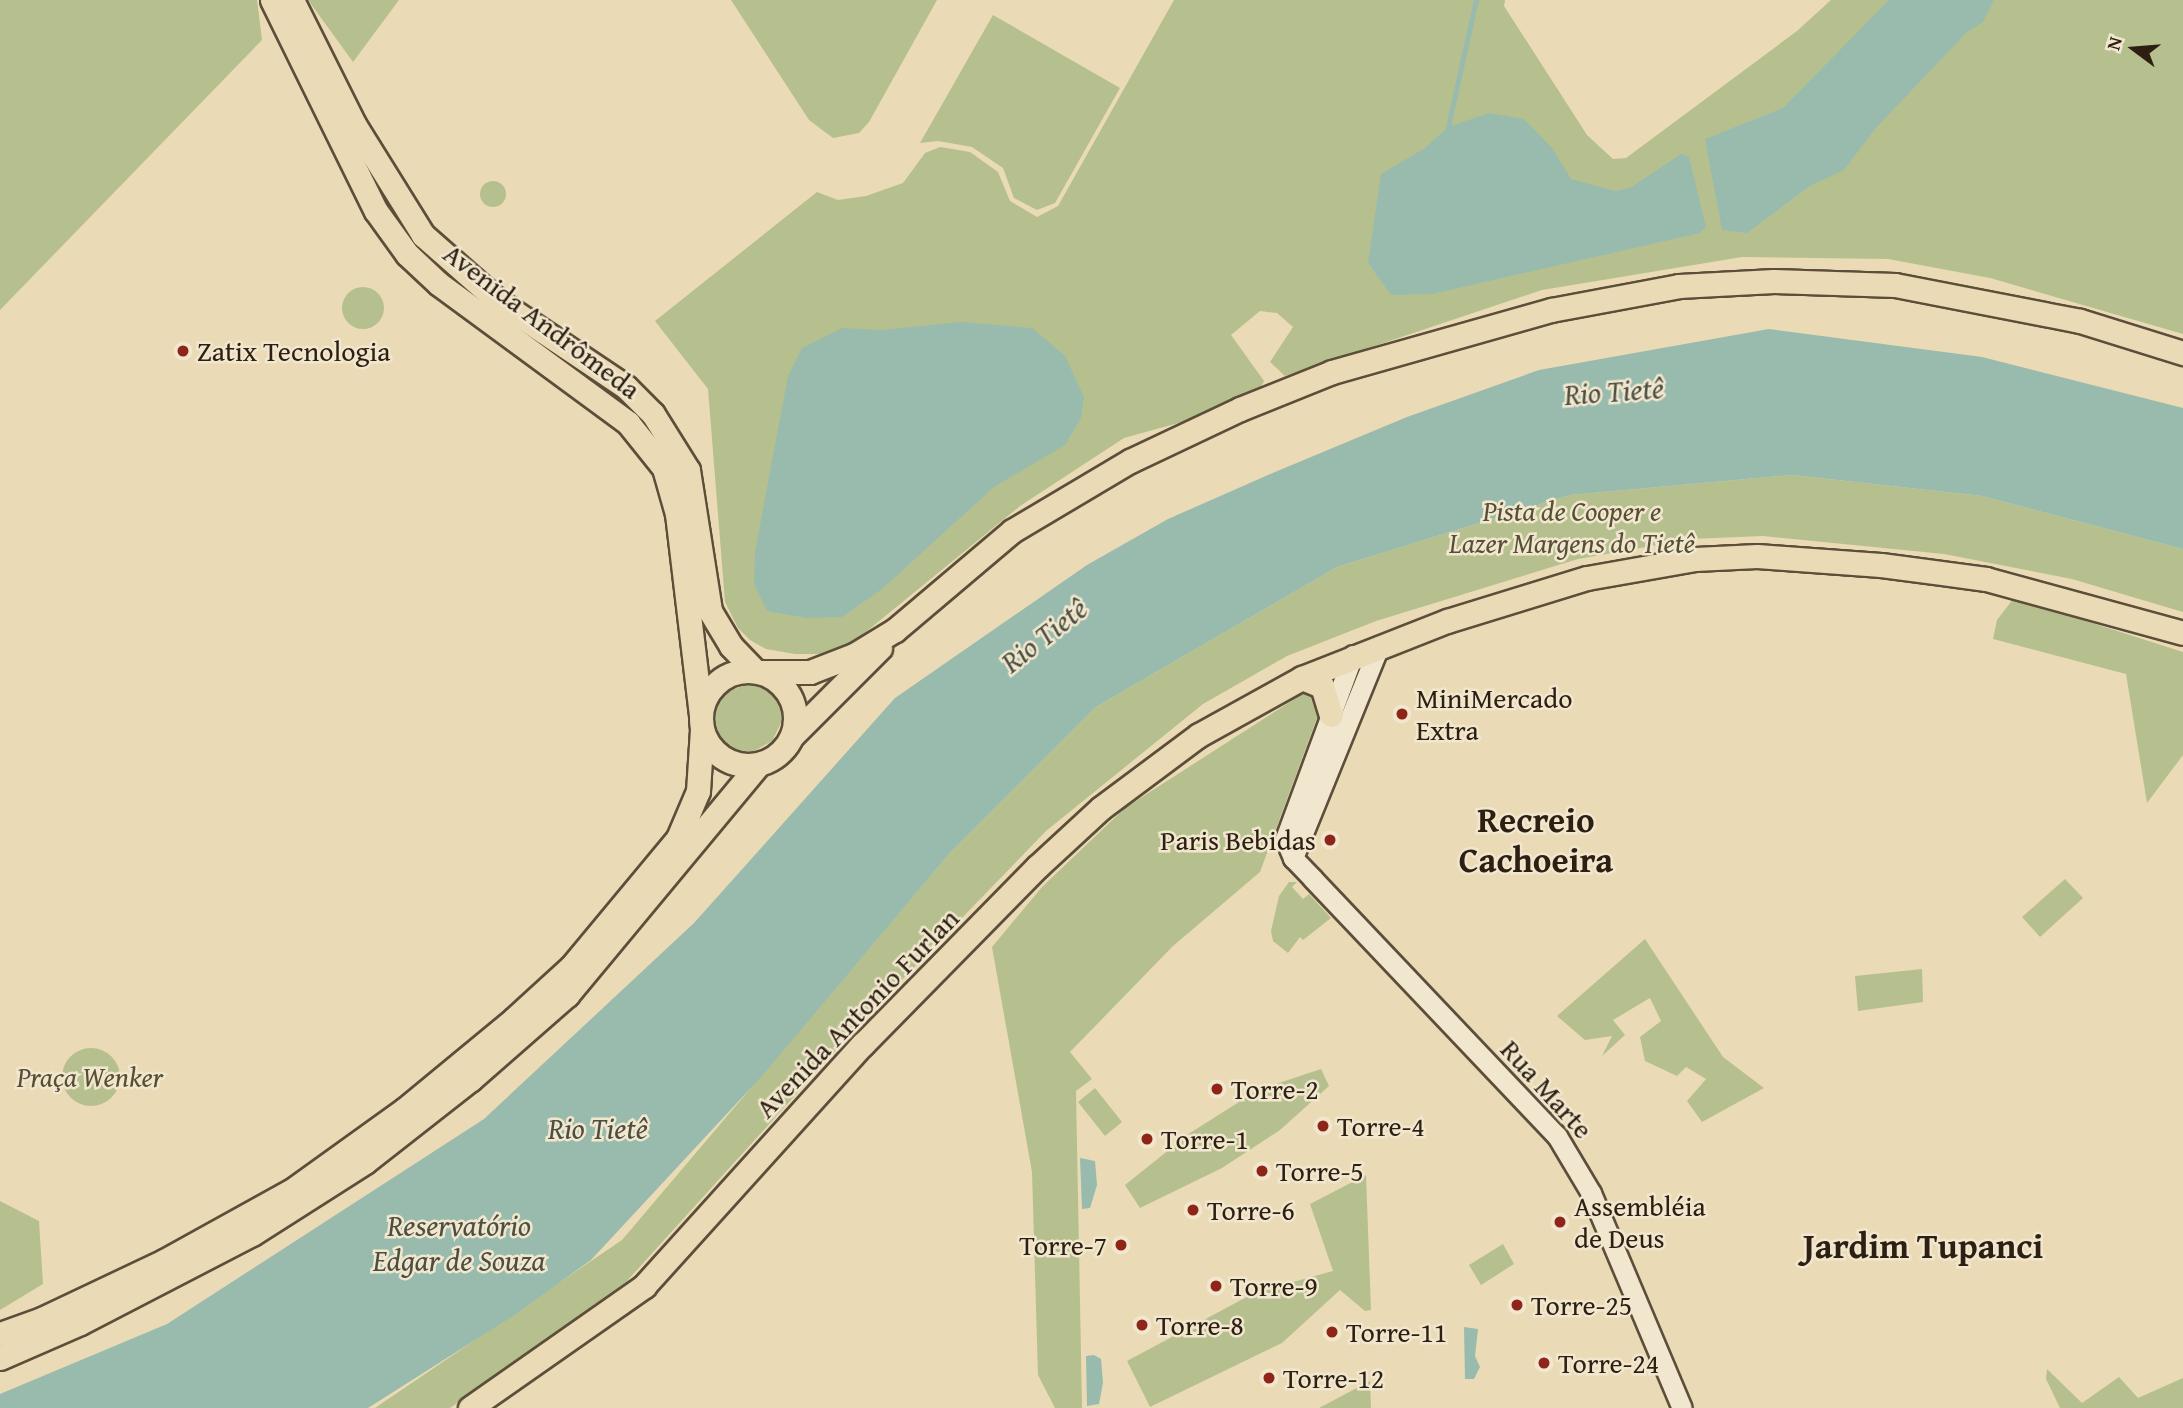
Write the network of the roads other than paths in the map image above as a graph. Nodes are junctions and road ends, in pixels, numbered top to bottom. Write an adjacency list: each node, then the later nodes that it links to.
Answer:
1 (272, 0): 12 (main road, Avenida Andrômeda)
2 (292, 0): 8 (main road, Avenida Andrômeda)
3 (2183, 353): 4 (main road)
4 (895, 630): 8 (main road); 13 (main road)
5 (2183, 633): 6 (main road, Avenida Antonio Furlan)
6 (1379, 646): 7 (main road, Avenida Antonio Furlan); 10 (street)
7 (1353, 655): 9 (main road, Avenida Antonio Furlan); 10 (street)
8 (758, 671): 12 (main road); 13 (main road)
9 (1302, 678): 11 (main road); 18 (main road, Avenida Antonio Furlan)
10 (1351, 689): 11 (street); 15 (street)
11 (1331, 715): 15 (street)
12 (702, 722): 14 (main road); 16 (main road)
13 (793, 735): 14 (main road)
14 (759, 764): 17 (main road)
15 (1293, 858): 19 (street, Rua Marte)
16 (0, 1334)
17 (0, 1358)
18 (470, 1408)
19 (1682, 1408)

